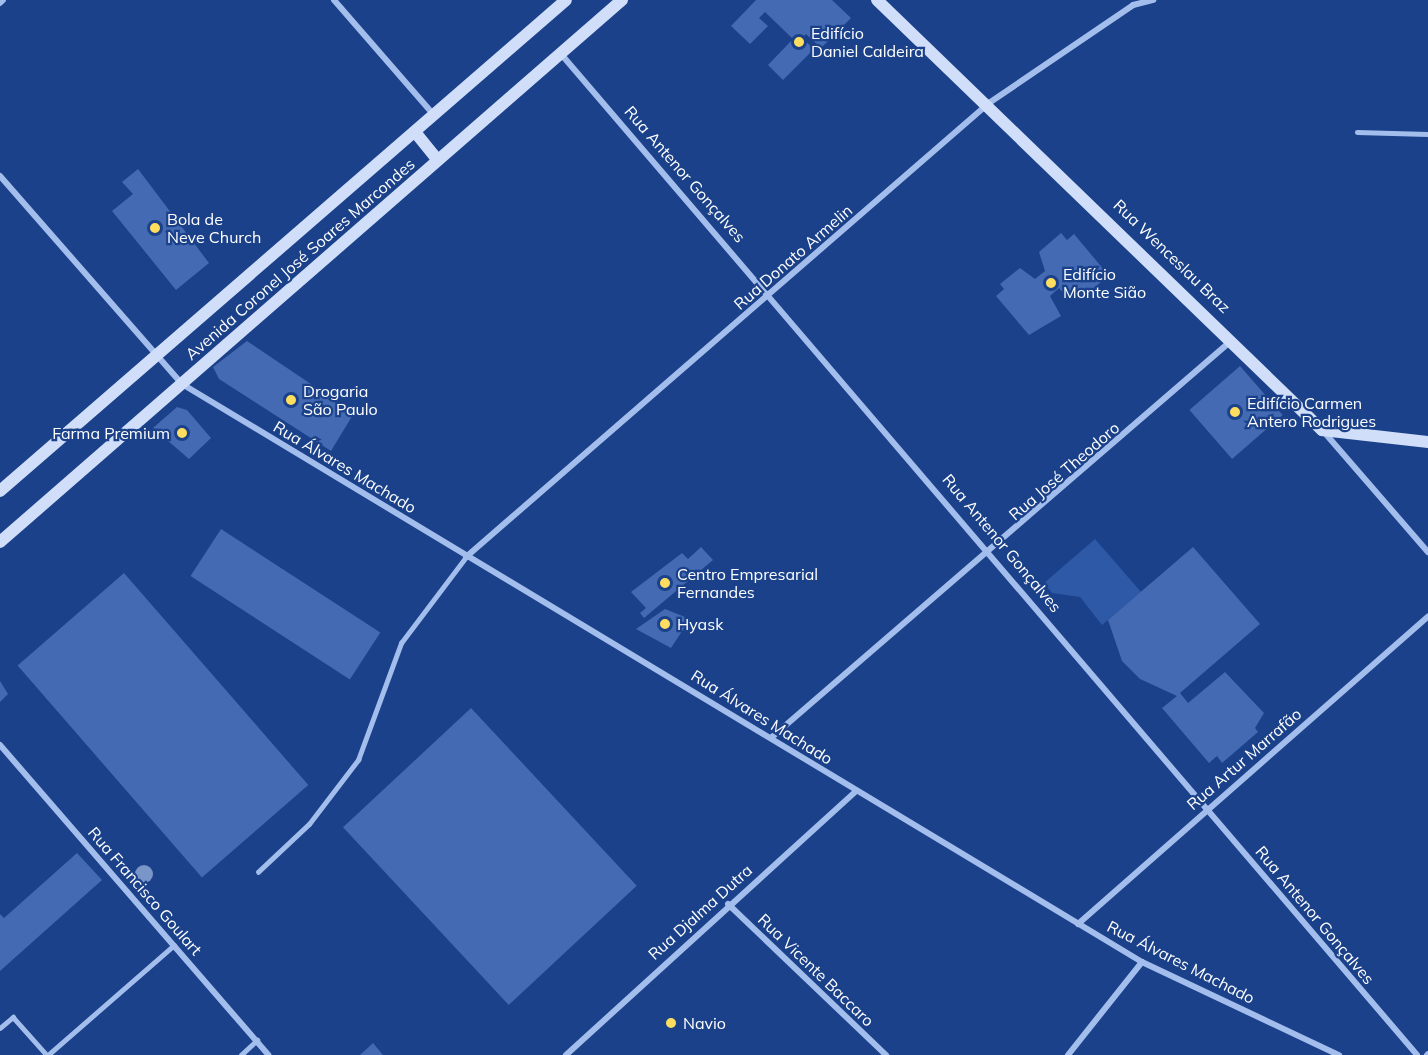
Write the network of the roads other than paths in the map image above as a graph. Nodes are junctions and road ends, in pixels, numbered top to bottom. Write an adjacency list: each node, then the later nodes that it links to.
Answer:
1 (334, 0): 8 (street)
2 (566, 0): 8 (main road, Avenida Coronel José Soares Marcondes)
3 (622, 0): 6 (main road, Avenida Coronel José Soares Marcondes)
4 (877, 0): 7 (main road, Rua Wenceslau Braz)
5 (1153, 0): 7 (street, Rua Donato Armelin)
6 (561, 53): 12 (main road, Avenida Coronel José Soares Marcondes); 14 (street, Rua Antenor Gonçalves)
7 (989, 103): 14 (street, Rua Donato Armelin); 15 (main road, Rua Wenceslau Braz)
8 (434, 116): 9 (main road, Avenida Coronel José Soares Marcondes)
9 (415, 132): 12 (main road); 16 (main road, Avenida Coronel José Soares Marcondes)
10 (1357, 132): 11 (lane)
11 (1428, 134)
12 (438, 160): 17 (main road, Avenida Coronel José Soares Marcondes)
13 (0, 176): 16 (street, Rua Álvares Machado)
14 (772, 294): 22 (street, Rua Antenor Gonçalves); 24 (street, Rua Donato Armelin)
15 (1234, 339): 18 (main road, Rua Wenceslau Braz); 22 (street, Rua José Theodoro)
16 (157, 355): 17 (street, Rua Álvares Machado); 20 (main road, Avenida Coronel José Soares Marcondes)
17 (182, 384): 21 (main road, Avenida Coronel José Soares Marcondes); 24 (street, Rua Álvares Machado)
18 (1322, 430): 19 (main road); 23 (street, Rua Wenceslau Braz)
19 (1428, 442)
20 (0, 491)
21 (0, 542)
22 (992, 552): 26 (street, Rua José Theodoro); 29 (street, Rua Antenor Gonçalves)
23 (1428, 552)
24 (466, 557): 26 (street, Rua Álvares Machado); 30 (lane)
25 (1428, 616): 29 (street, Rua Artur Marrafão)
26 (772, 737): 28 (street, Rua Álvares Machado)
27 (0, 745): 33 (street, Rua Francisco Goulart)
28 (855, 792): 31 (street, Rua Djalma Dutra); 32 (street, Rua Álvares Machado)
29 (1208, 809): 32 (street, Rua Artur Marrafão); 44 (street, Rua Antenor Gonçalves)
30 (258, 872)
31 (728, 904): 40 (street, Rua Djalma Dutra); 41 (street, Rua Vicente Baccaro)
32 (1078, 924): 34 (street, Rua Álvares Machado)
33 (174, 945): 36 (street, Rua Francisco Goulart); 37 (lane)
34 (1142, 962): 42 (street); 43 (street, Rua Álvares Machado)
35 (0, 1028): 37 (lane)
36 (257, 1040): 38 (lane); 39 (street, Rua Francisco Goulart)
37 (48, 1055)
38 (241, 1055)
39 (269, 1055)
40 (566, 1055)
41 (886, 1055)
42 (1068, 1055)
43 (1339, 1055)
44 (1417, 1055)

